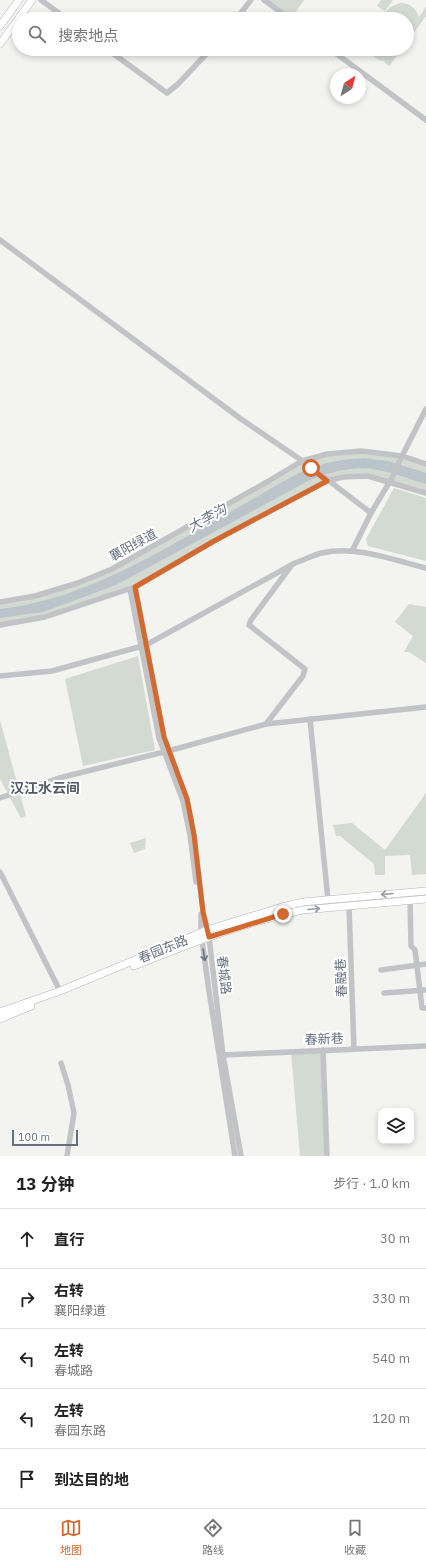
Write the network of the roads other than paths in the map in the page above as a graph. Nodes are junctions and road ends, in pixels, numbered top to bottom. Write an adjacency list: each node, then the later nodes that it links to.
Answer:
1 (19, 0): 10 (main road)
2 (32, 0): 6 (main road)
3 (41, 0): 7 (street)
4 (251, 0): 8 (street)
5 (264, 0): 9 (street)
6 (23, 12)
7 (57, 12)
8 (242, 12)
9 (280, 12)
10 (0, 26)
11 (12, 28): 12 (main road)
12 (0, 44)
13 (117, 56): 14 (street)
14 (204, 56)
15 (339, 56): 16 (street)
16 (426, 120)
17 (0, 240): 20 (street)
18 (426, 409): 19 (street)
19 (402, 456): 20 (street, 襄阳绿道); 21 (street, 襄阳绿道); 22 (street)
20 (302, 461): 23 (street); 30 (street, 襄阳绿道)
21 (426, 464)
22 (392, 480): 23 (street); 24 (street); 25 (street)
23 (327, 481): 25 (street); 29 (street)
24 (426, 493)
25 (371, 513): 26 (street)
26 (352, 551): 27 (street); 28 (street)
27 (292, 565): 32 (street); 36 (street)
28 (426, 568)
29 (133, 588): 31 (street); 32 (street, 春城路)
30 (0, 602)
31 (0, 624)
32 (144, 646): 33 (street); 37 (street, 春城路)
33 (0, 676)
34 (426, 707): 35 (street)
35 (310, 719): 36 (street); 42 (street)
36 (266, 724): 37 (street)
37 (166, 752): 38 (street); 45 (street, 春城路)
38 (0, 798)
39 (0, 872): 50 (street)
40 (426, 891): 42 (main road, 春园东路, one-way to 42)
41 (426, 899): 43 (main road, 春园东路)
42 (328, 900): 45 (main road, 春园东路)
43 (410, 900): 44 (main road, 春园东路); 47 (street)
44 (349, 906): 45 (main road, 春园东路, one-way to 44); 57 (street, 春融巷)
45 (205, 935): 50 (main road, 春园东路); 55 (main road, 春园东路); 59 (street, 春城路); 62 (street, 春城路, one-way to 62)
46 (426, 964): 47 (street)
47 (416, 965): 48 (street); 51 (street)
48 (381, 970)
49 (426, 990): 51 (street)
50 (60, 991): 54 (main road, 春园东路)
51 (420, 991): 52 (street); 53 (street)
52 (384, 993)
53 (426, 1008)
54 (0, 1012)
55 (0, 1018)
56 (426, 1046): 57 (street, 春新巷)
57 (354, 1049): 58 (street, 春新巷)
58 (323, 1050): 59 (street, 春新巷); 64 (street)
59 (223, 1055): 63 (street, 春城路)
60 (62, 1063): 61 (street)
61 (67, 1156)
62 (235, 1156)
63 (241, 1156)
64 (328, 1156)

